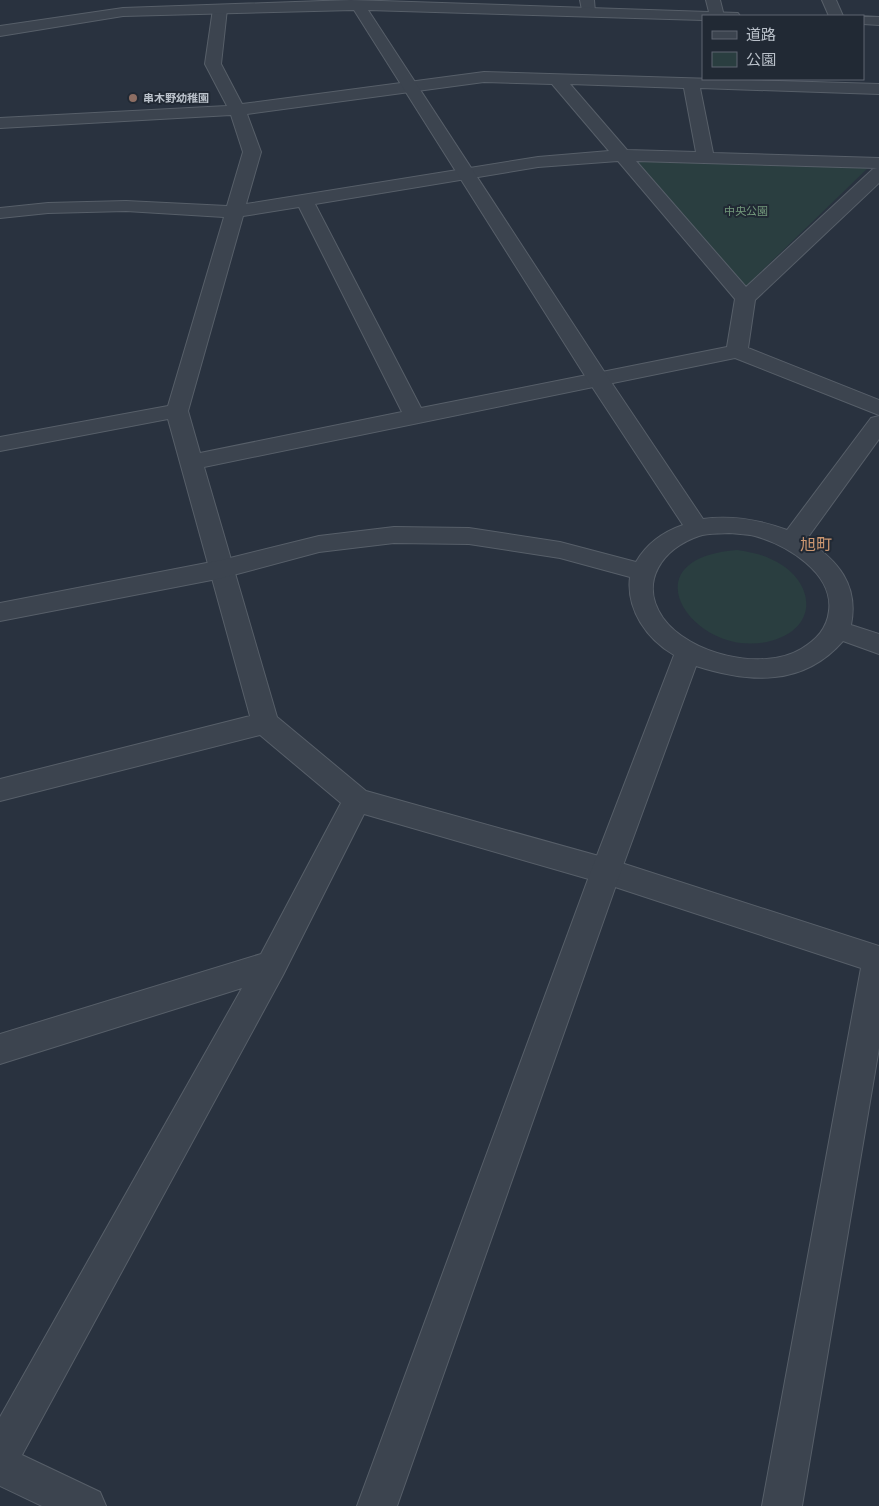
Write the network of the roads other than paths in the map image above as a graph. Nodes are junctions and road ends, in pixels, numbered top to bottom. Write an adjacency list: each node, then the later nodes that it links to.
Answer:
1 (713, 0): 7 (street)
2 (829, 0): 8 (street)
3 (358, 3): 4 (street); 5 (street); 15 (street)
4 (587, 6): 6 (street)
5 (220, 9): 11 (street); 17 (street)
6 (704, 15)
7 (717, 15)
8 (836, 15)
9 (864, 20): 10 (street)
10 (879, 20)
11 (0, 31)
12 (556, 78): 14 (street); 15 (street); 19 (street)
13 (730, 81): 14 (street); 16 (street)
14 (691, 82): 20 (street)
15 (410, 86): 17 (street); 23 (street)
16 (879, 89)
17 (237, 110): 18 (street); 25 (street)
18 (0, 123)
19 (622, 155): 20 (street); 23 (street); 27 (street)
20 (705, 157): 21 (street)
21 (879, 163)
22 (879, 173): 27 (street)
23 (467, 175): 24 (street); 29 (street)
24 (304, 201): 25 (street); 32 (street)
25 (233, 212): 26 (street); 31 (street)
26 (0, 213)
27 (745, 298): 28 (street)
28 (737, 351): 29 (street); 30 (street)
29 (598, 379): 32 (street); 36 (street)
30 (879, 408)
31 (177, 411): 34 (street); 35 (street)
32 (415, 417): 35 (street)
33 (879, 423): 37 (street)
34 (0, 444)
35 (192, 462): 38 (street)
36 (697, 528): 37 (street); 39 (street)
37 (792, 540): 41 (street)
38 (222, 569): 39 (street); 40 (street); 44 (street)
39 (642, 572): 43 (street)
40 (0, 612)
41 (838, 630): 42 (street); 43 (street)
42 (879, 644)
43 (688, 653): 47 (street)
44 (265, 724): 45 (street); 46 (street)
45 (0, 790)
46 (357, 800): 47 (street); 49 (street)
47 (606, 871): 48 (street); 54 (street)
48 (878, 960): 55 (street)
49 (272, 965): 50 (street); 51 (street)
50 (0, 1049)
51 (0, 1456)
52 (0, 1465): 53 (street)
53 (86, 1506)
54 (377, 1506)
55 (782, 1506)

